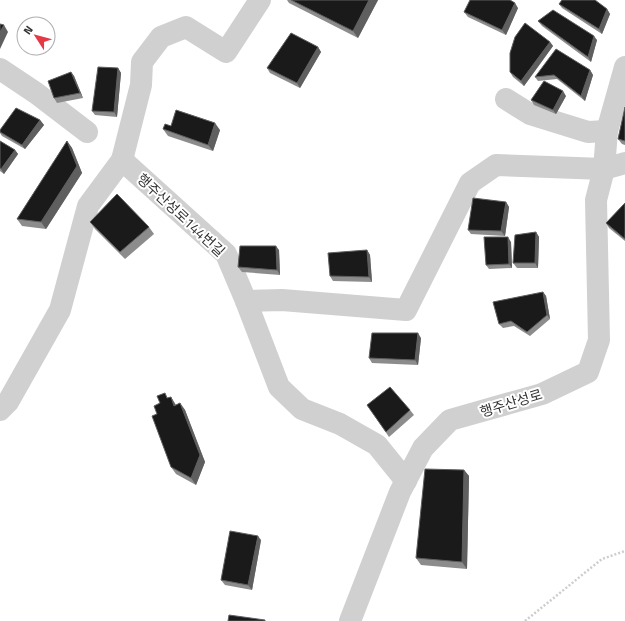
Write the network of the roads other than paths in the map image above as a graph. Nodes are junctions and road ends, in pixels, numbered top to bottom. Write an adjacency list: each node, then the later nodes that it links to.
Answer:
1 (260, 0): 7 (street)
2 (625, 67): 5 (street, 행주산성로)
3 (0, 69): 6 (street)
4 (506, 99): 5 (street)
5 (607, 131): 9 (street, 행주산성로)
6 (87, 132)
7 (122, 160): 10 (street, 행주산성로144번길); 11 (street)
8 (625, 163): 9 (street)
9 (604, 168): 10 (street); 12 (street, 행주산성로)
10 (246, 301): 12 (street, 행주산성로144번길)
11 (0, 410)
12 (406, 481): 13 (street, 행주산성로)
13 (350, 621)

